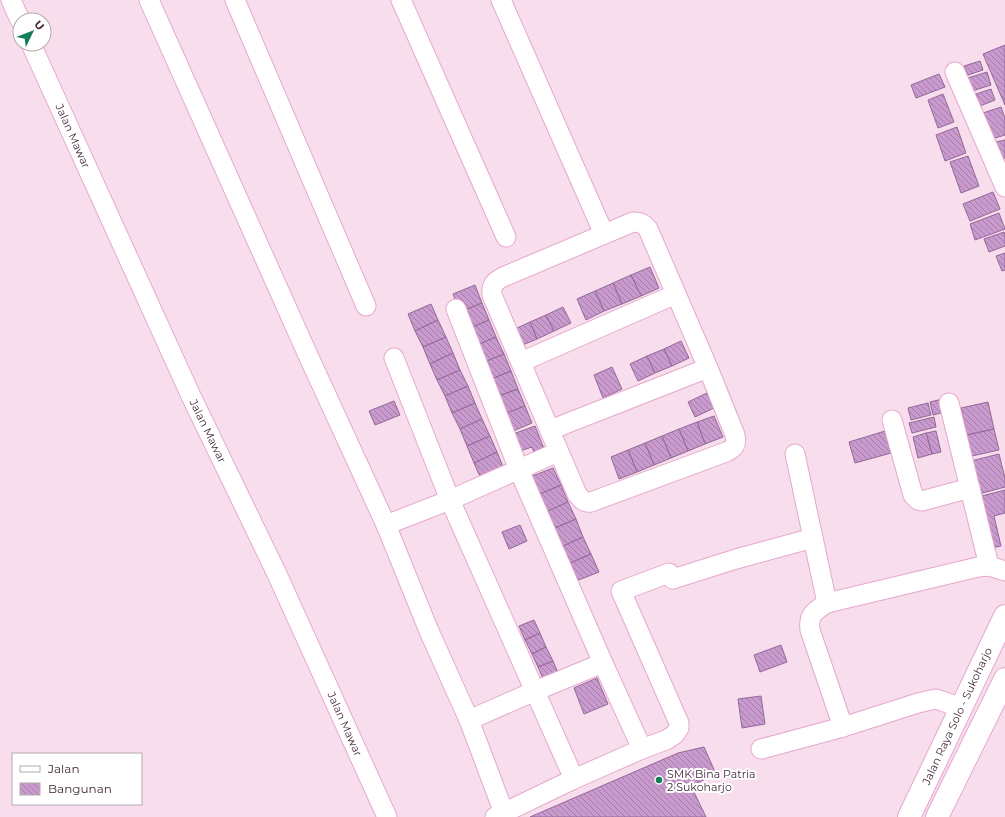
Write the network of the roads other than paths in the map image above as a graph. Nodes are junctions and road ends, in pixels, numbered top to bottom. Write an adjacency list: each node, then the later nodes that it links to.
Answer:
1 (11, 0): 6 (street)
2 (149, 0): 26 (street)
3 (235, 0): 13 (street)
4 (401, 0): 11 (street)
5 (501, 0): 10 (street)
6 (16, 12)
7 (35, 52): 41 (street, Jalan Mawar)
8 (955, 72): 9 (street)
9 (1005, 187)
10 (604, 234): 12 (street); 16 (street)
11 (506, 237)
12 (676, 294): 16 (street); 17 (street)
13 (366, 306)
14 (456, 309): 23 (street)
15 (394, 358): 25 (street)
16 (521, 362): 20 (street)
17 (708, 368): 20 (street); 21 (street)
18 (949, 402): 24 (street)
19 (892, 420): 24 (street)
20 (550, 430): 21 (street)
21 (558, 452): 23 (street)
22 (795, 454): 27 (street)
23 (519, 470): 25 (street); 31 (street)
24 (970, 488): 28 (street)
25 (450, 500): 26 (street); 33 (street)
26 (386, 525): 35 (street)
27 (813, 538): 29 (street); 37 (street)
28 (999, 569): 29 (street)
29 (827, 603): 36 (street)
30 (1005, 616): 34 (main road, Jalan Raya Solo - Sukoharjo)
31 (603, 663): 33 (street); 37 (street)
32 (1005, 679): 43 (main road)
33 (534, 691): 35 (street); 39 (street)
34 (953, 705): 36 (street); 42 (main road, Jalan Raya Solo - Sukoharjo)
35 (469, 720): 40 (street)
36 (843, 727): 38 (street)
37 (642, 749): 39 (street)
38 (761, 749)
39 (574, 779): 40 (street)
40 (500, 815)
41 (387, 817)
42 (909, 817)
43 (937, 817)

